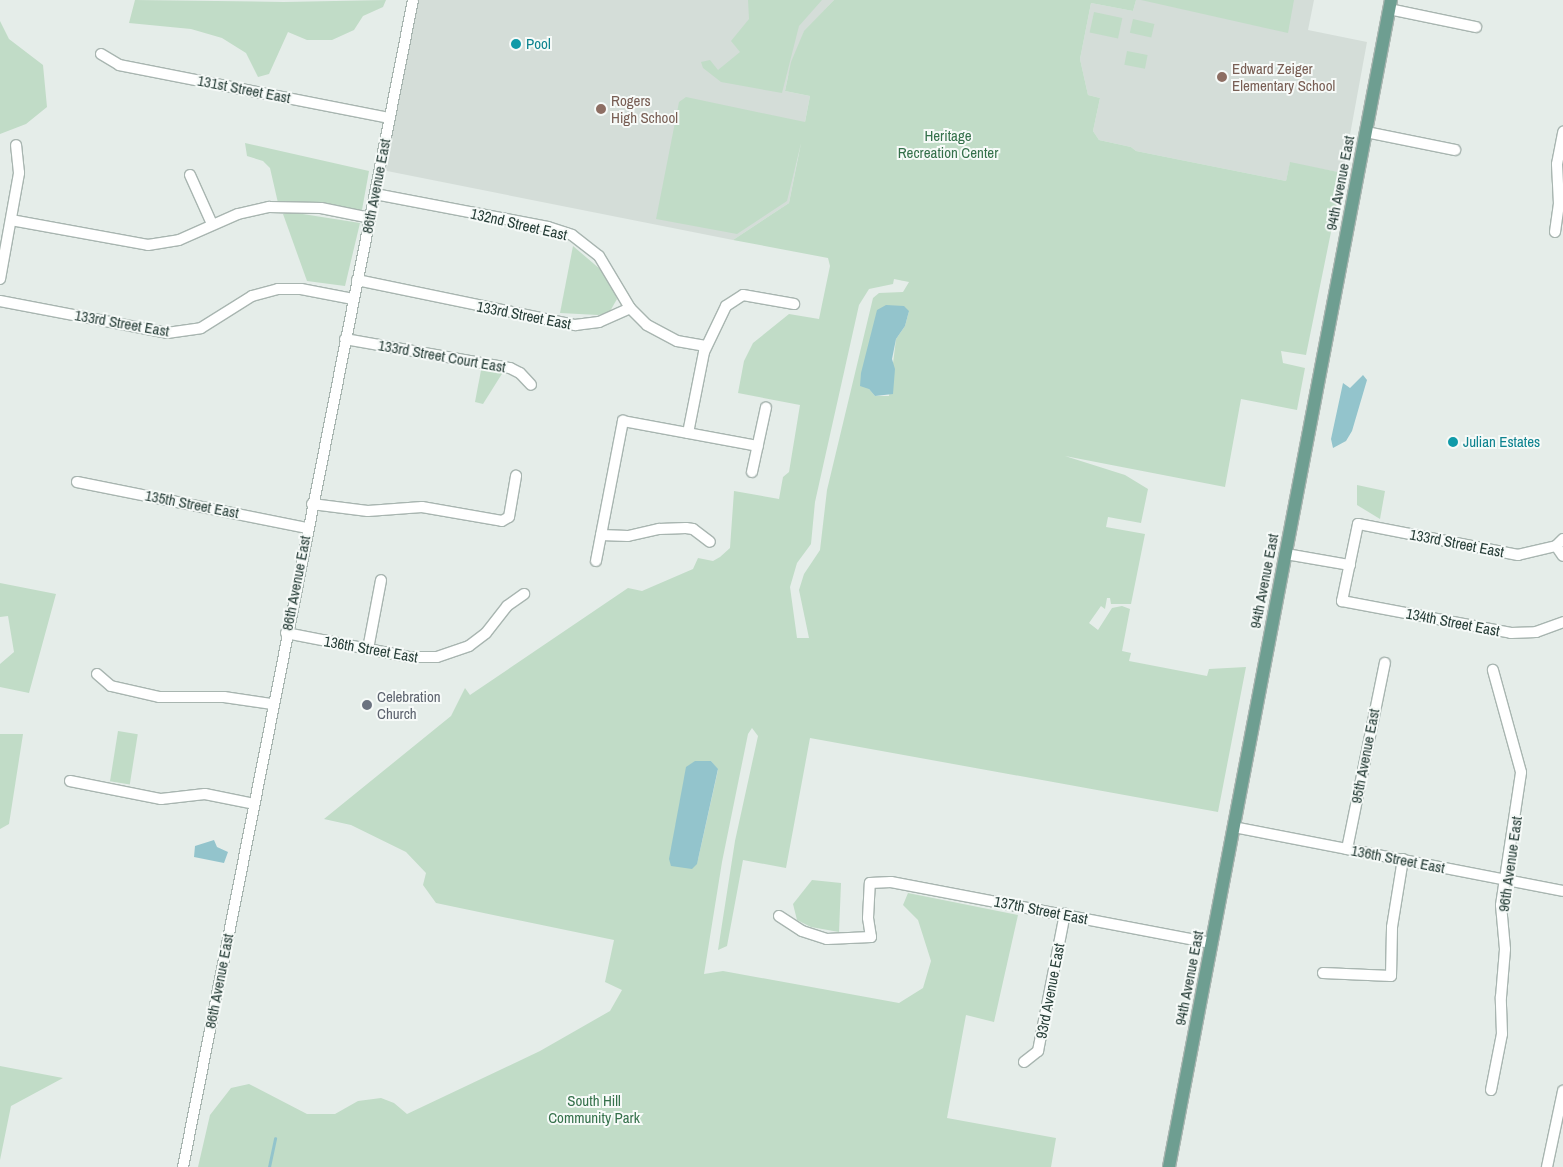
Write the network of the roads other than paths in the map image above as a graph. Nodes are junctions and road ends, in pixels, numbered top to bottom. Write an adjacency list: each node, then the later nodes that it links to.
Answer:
1 (412, 0): 5 (street, 86th Avenue East)
2 (1390, 4): 3 (street); 6 (main road, 94th Avenue East)
3 (1476, 27)
4 (101, 54): 5 (street, 131st Street East)
5 (390, 118): 11 (street, 86th Avenue East)
6 (1366, 132): 9 (street); 36 (main road, 94th Avenue East)
7 (1563, 132): 15 (street)
8 (16, 145): 13 (street)
9 (1455, 150)
10 (190, 175): 14 (street)
11 (375, 194): 12 (street, 86th Avenue East); 21 (street, 132nd Street East)
12 (370, 218): 14 (street); 17 (street, 86th Avenue East)
13 (11, 220): 14 (street); 16 (street)
14 (212, 224)
15 (1555, 232)
16 (0, 279)
17 (357, 280): 18 (street, 86th Avenue East); 21 (street, 133rd Street East)
18 (354, 299): 19 (street, 133rd Street East); 22 (street, 86th Avenue East)
19 (0, 301)
20 (794, 304): 23 (street)
21 (630, 308): 23 (street, 132nd Street East)
22 (345, 339): 24 (street, 133rd Street Court East); 31 (street, 86th Avenue East)
23 (706, 346): 26 (street)
24 (531, 385)
25 (766, 407): 27 (street)
26 (688, 433): 27 (street); 33 (street)
27 (758, 446): 28 (street)
28 (752, 472)
29 (516, 476): 31 (street)
30 (77, 482): 32 (street, 135th Street East)
31 (312, 504): 32 (street, 86th Avenue East)
32 (307, 528): 43 (street, 86th Avenue East)
33 (601, 534): 34 (street); 38 (street)
34 (710, 542)
35 (1559, 543): 37 (street); 39 (street, 133rd Street East)
36 (1286, 554): 39 (street); 51 (main road, 94th Avenue East)
37 (1563, 556)
38 (596, 561)
39 (1350, 565): 42 (street, 134th Street East)
40 (381, 580): 44 (street)
41 (524, 594): 44 (street, 136th Street East)
42 (1563, 622)
43 (286, 633): 44 (street, 136th Street East); 48 (street, 86th Avenue East)
44 (368, 649)
45 (1384, 663): 52 (street, 95th Avenue East)
46 (1493, 670): 54 (street, 96th Avenue East)
47 (96, 674): 48 (street)
48 (272, 704): 50 (street, 86th Avenue East)
49 (70, 781): 50 (street)
50 (254, 804): 63 (street, 86th Avenue East)
51 (1234, 827): 52 (street, 136th Street East); 58 (main road, 94th Avenue East)
52 (1347, 849): 53 (street, 136th Street East)
53 (1403, 860): 54 (street, 136th Street East); 59 (street)
54 (1506, 880): 55 (street, 136th Street East); 61 (street, 96th Avenue East)
55 (1563, 891)
56 (1064, 914): 57 (street, 137th Street East); 58 (street, 137th Street East); 60 (street, 93rd Avenue East)
57 (779, 916)
58 (1212, 943): 64 (main road, 94th Avenue East)
59 (1323, 973)
60 (1024, 1062)
61 (1492, 1090)
62 (1563, 1090): 65 (street)
63 (183, 1167)
64 (1169, 1167)
65 (1547, 1167)

